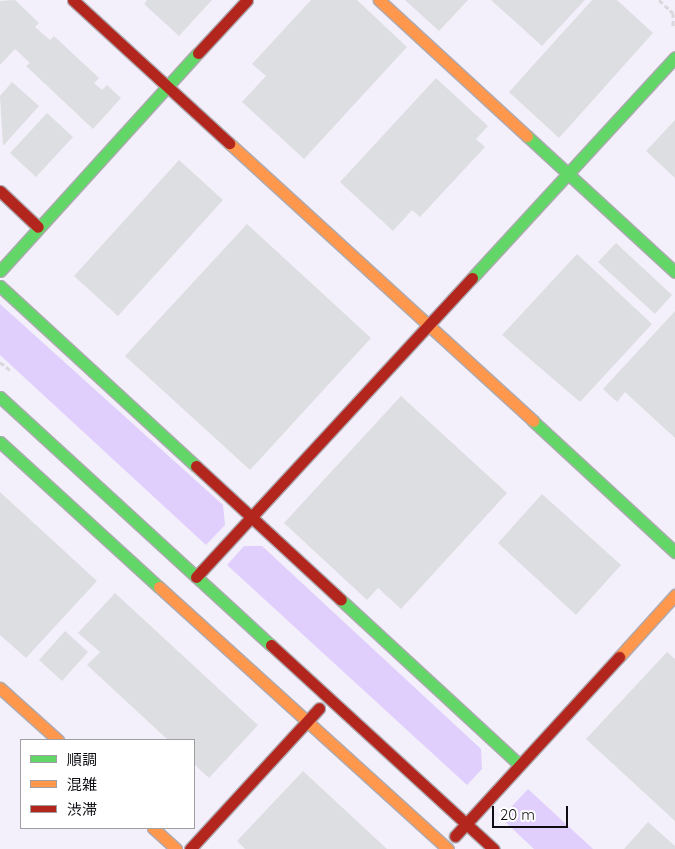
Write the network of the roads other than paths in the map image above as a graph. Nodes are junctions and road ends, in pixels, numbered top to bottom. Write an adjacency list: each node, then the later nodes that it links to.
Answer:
1 (73, 0): 5 (street)
2 (247, 0): 5 (street)
3 (379, 0): 6 (street)
4 (675, 56): 6 (street)
5 (168, 86): 8 (street); 12 (street)
6 (568, 174): 10 (street); 12 (street)
7 (0, 191): 8 (street)
8 (38, 226): 9 (street)
9 (0, 271)
10 (675, 272)
11 (0, 286): 15 (street)
12 (429, 326): 15 (street); 16 (street)
13 (0, 397): 17 (street)
14 (0, 442): 21 (street)
15 (252, 516): 17 (street); 23 (street)
16 (675, 552)
17 (196, 577): 20 (street)
18 (675, 595): 23 (street)
19 (0, 688): 22 (street)
20 (329, 698): 21 (street); 24 (street)
21 (307, 720): 26 (street); 28 (street)
22 (57, 739)
23 (519, 764): 24 (street)
24 (466, 824): 26 (street); 29 (street)
25 (154, 829): 27 (street)
26 (447, 847)
27 (176, 849)
28 (190, 849)
29 (494, 849)

